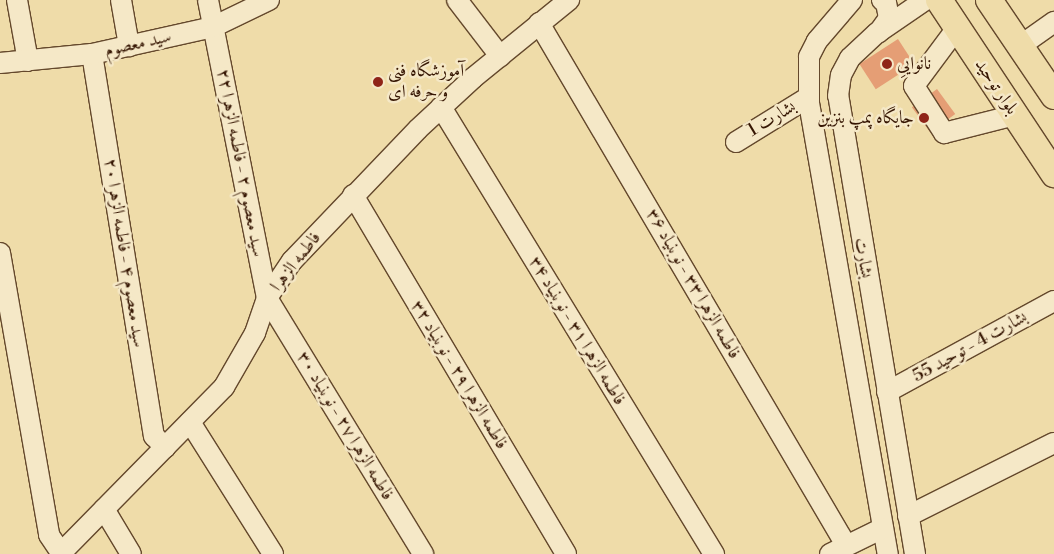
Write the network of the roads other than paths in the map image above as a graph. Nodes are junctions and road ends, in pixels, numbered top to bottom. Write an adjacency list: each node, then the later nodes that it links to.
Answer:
1 (17, 0): 21 (street)
2 (120, 0): 17 (street)
3 (208, 0): 14 (street, سید معصوم ۲ - فاطمه الزهرا ۲۲)
4 (269, 0): 14 (street, سید معصوم)
5 (457, 0): 20 (street)
6 (569, 0): 13 (street, فاطمه الزهرا)
7 (882, 0): 16 (street)
8 (925, 0): 16 (street, بشارت)
9 (938, 0): 15 (main road, بلوار توحید)
10 (989, 0): 18 (main road)
11 (852, 2): 24 (street, بشارت)
12 (1054, 22): 18 (street)
13 (539, 23): 20 (street, فاطمه الزهرا); 40 (street, فاطمه الزهرا ۳۳ - نوبنیاد ۳۶)
14 (213, 27): 17 (street, سید معصوم); 31 (street, سید معصوم ۲ - فاطمه الزهرا ۲۲)
15 (957, 28): 26 (main road, بلوار توحید); 26 (street)
16 (877, 34): 33 (street, بشارت)
17 (129, 46): 19 (street, سید معصوم)
18 (1020, 46): 23 (main road)
19 (92, 54): 21 (street, سید معصوم); 36 (street, سید معصوم ۴ - فاطمه الزهرا ۲۰)
20 (500, 56): 25 (street, فاطمه الزهرا)
21 (28, 61): 22 (street, سید معصوم)
22 (0, 63)
23 (1054, 96)
24 (809, 97): 27 (street, بشارت 1); 39 (street, بشارت)
25 (441, 107): 29 (street, فاطمه الزهرا); 46 (street, فاطمه الزهرا ۳۱ - نوبنیاد ۳۴)
26 (1015, 115): 28 (main road, بلوار توحید)
27 (736, 142)
28 (1054, 174)
29 (353, 195): 31 (street, فاطمه الزهرا); 45 (street, فاطمه الزهرا ۲۹ - نوبنیاد ۳۲)
30 (0, 253): 41 (street)
31 (267, 298): 34 (street, فاطمه الزهرا); 44 (street, فاطمه الزهرا ۲۷ - نوبنیاد ۳۰)
32 (1054, 301): 33 (street, بشارت 4 - توحید 55)
33 (886, 392): 38 (street, بشارت)
34 (190, 422): 36 (street, فاطمه الزهرا); 43 (street)
35 (1054, 443): 38 (street)
36 (165, 447): 37 (street, فاطمه الزهرا)
37 (104, 509): 41 (street, فاطمه الزهرا); 42 (street)
38 (908, 516): 48 (street, بشارت)
39 (883, 528): 40 (street); 47 (street, بشارت)
40 (838, 550)
41 (61, 554)
42 (131, 554)
43 (273, 554)
44 (423, 554)
45 (566, 554)
46 (714, 554)
47 (888, 554)
48 (915, 554)

